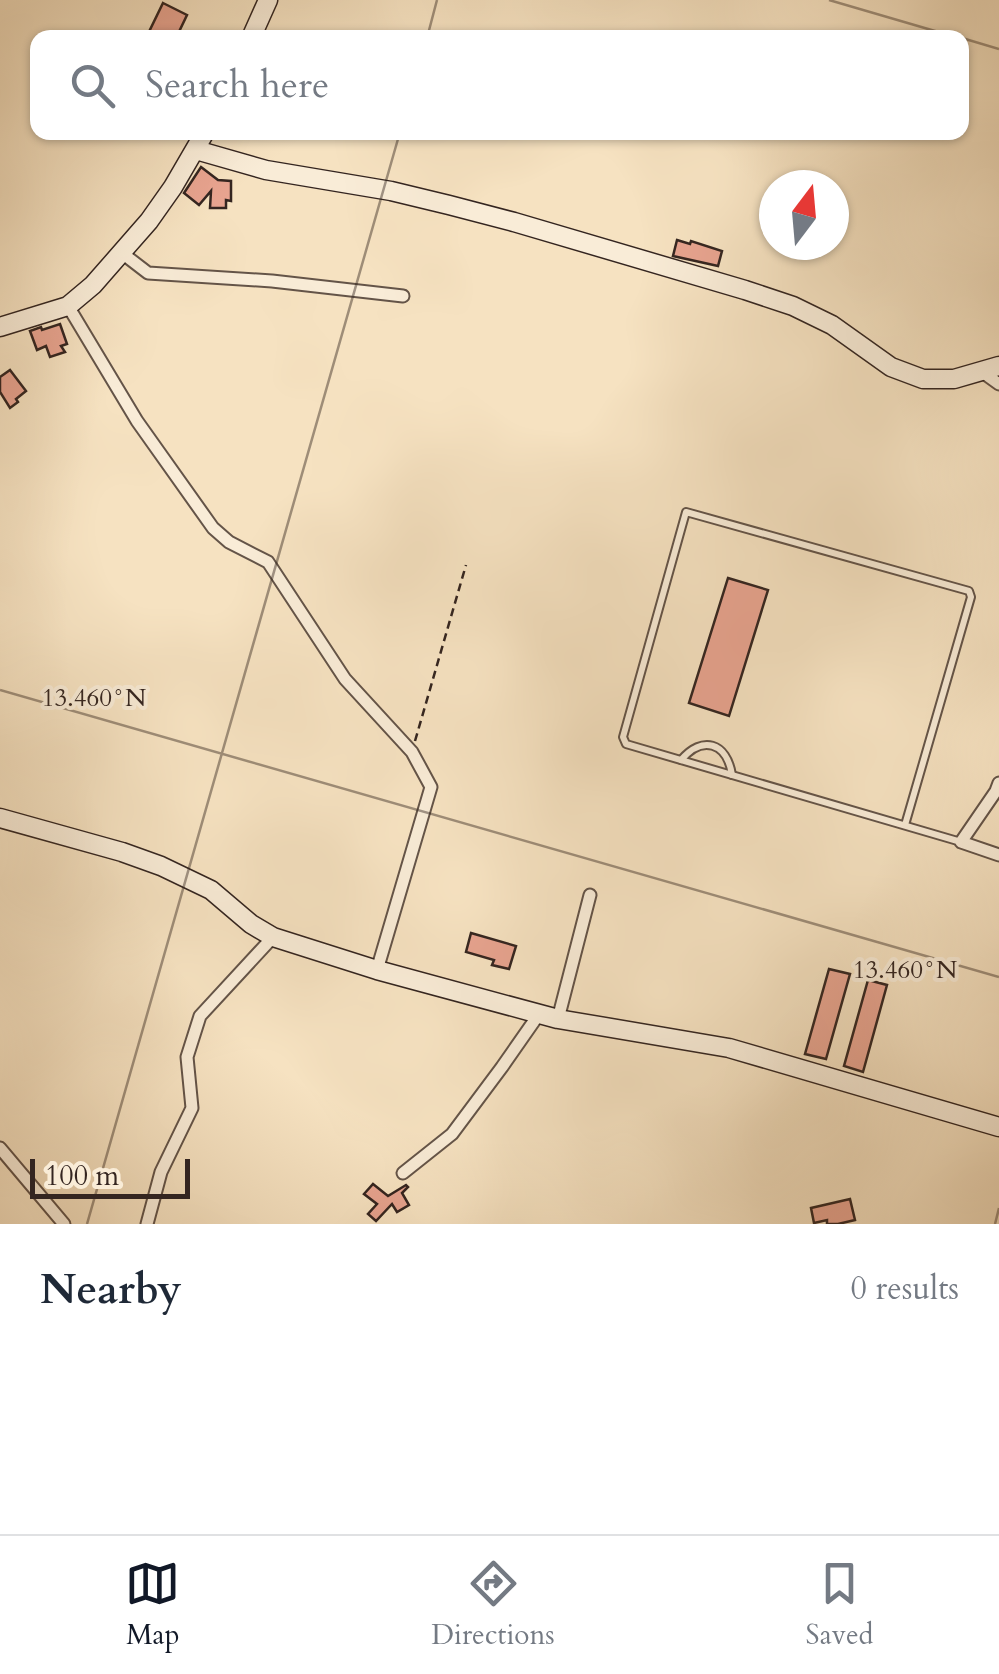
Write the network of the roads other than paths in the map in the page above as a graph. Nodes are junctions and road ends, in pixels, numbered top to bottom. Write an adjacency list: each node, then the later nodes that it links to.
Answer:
1 (268, 0): 2 (main road)
2 (255, 30)
3 (200, 140): 4 (main road)
4 (196, 150): 5 (main road); 9 (main road)
5 (122, 254): 6 (street); 7 (main road)
6 (403, 296)
7 (68, 306): 8 (main road); 20 (street)
8 (0, 327)
9 (990, 369): 10 (street)
10 (999, 384)
11 (680, 760): 12 (lane); 12 (lane); 15 (lane)
12 (732, 775): 15 (lane)
13 (999, 783): 16 (street)
14 (0, 818): 19 (main road)
15 (905, 825): 16 (lane)
16 (960, 842): 17 (street)
17 (999, 855)
18 (590, 894): 22 (street)
19 (273, 937): 20 (main road); 27 (street)
20 (377, 970): 21 (main road)
21 (539, 1014): 22 (main road); 25 (street)
22 (558, 1019): 23 (main road)
23 (999, 1127)
24 (0, 1148): 26 (street)
25 (403, 1172)
26 (64, 1224)
27 (147, 1224)

